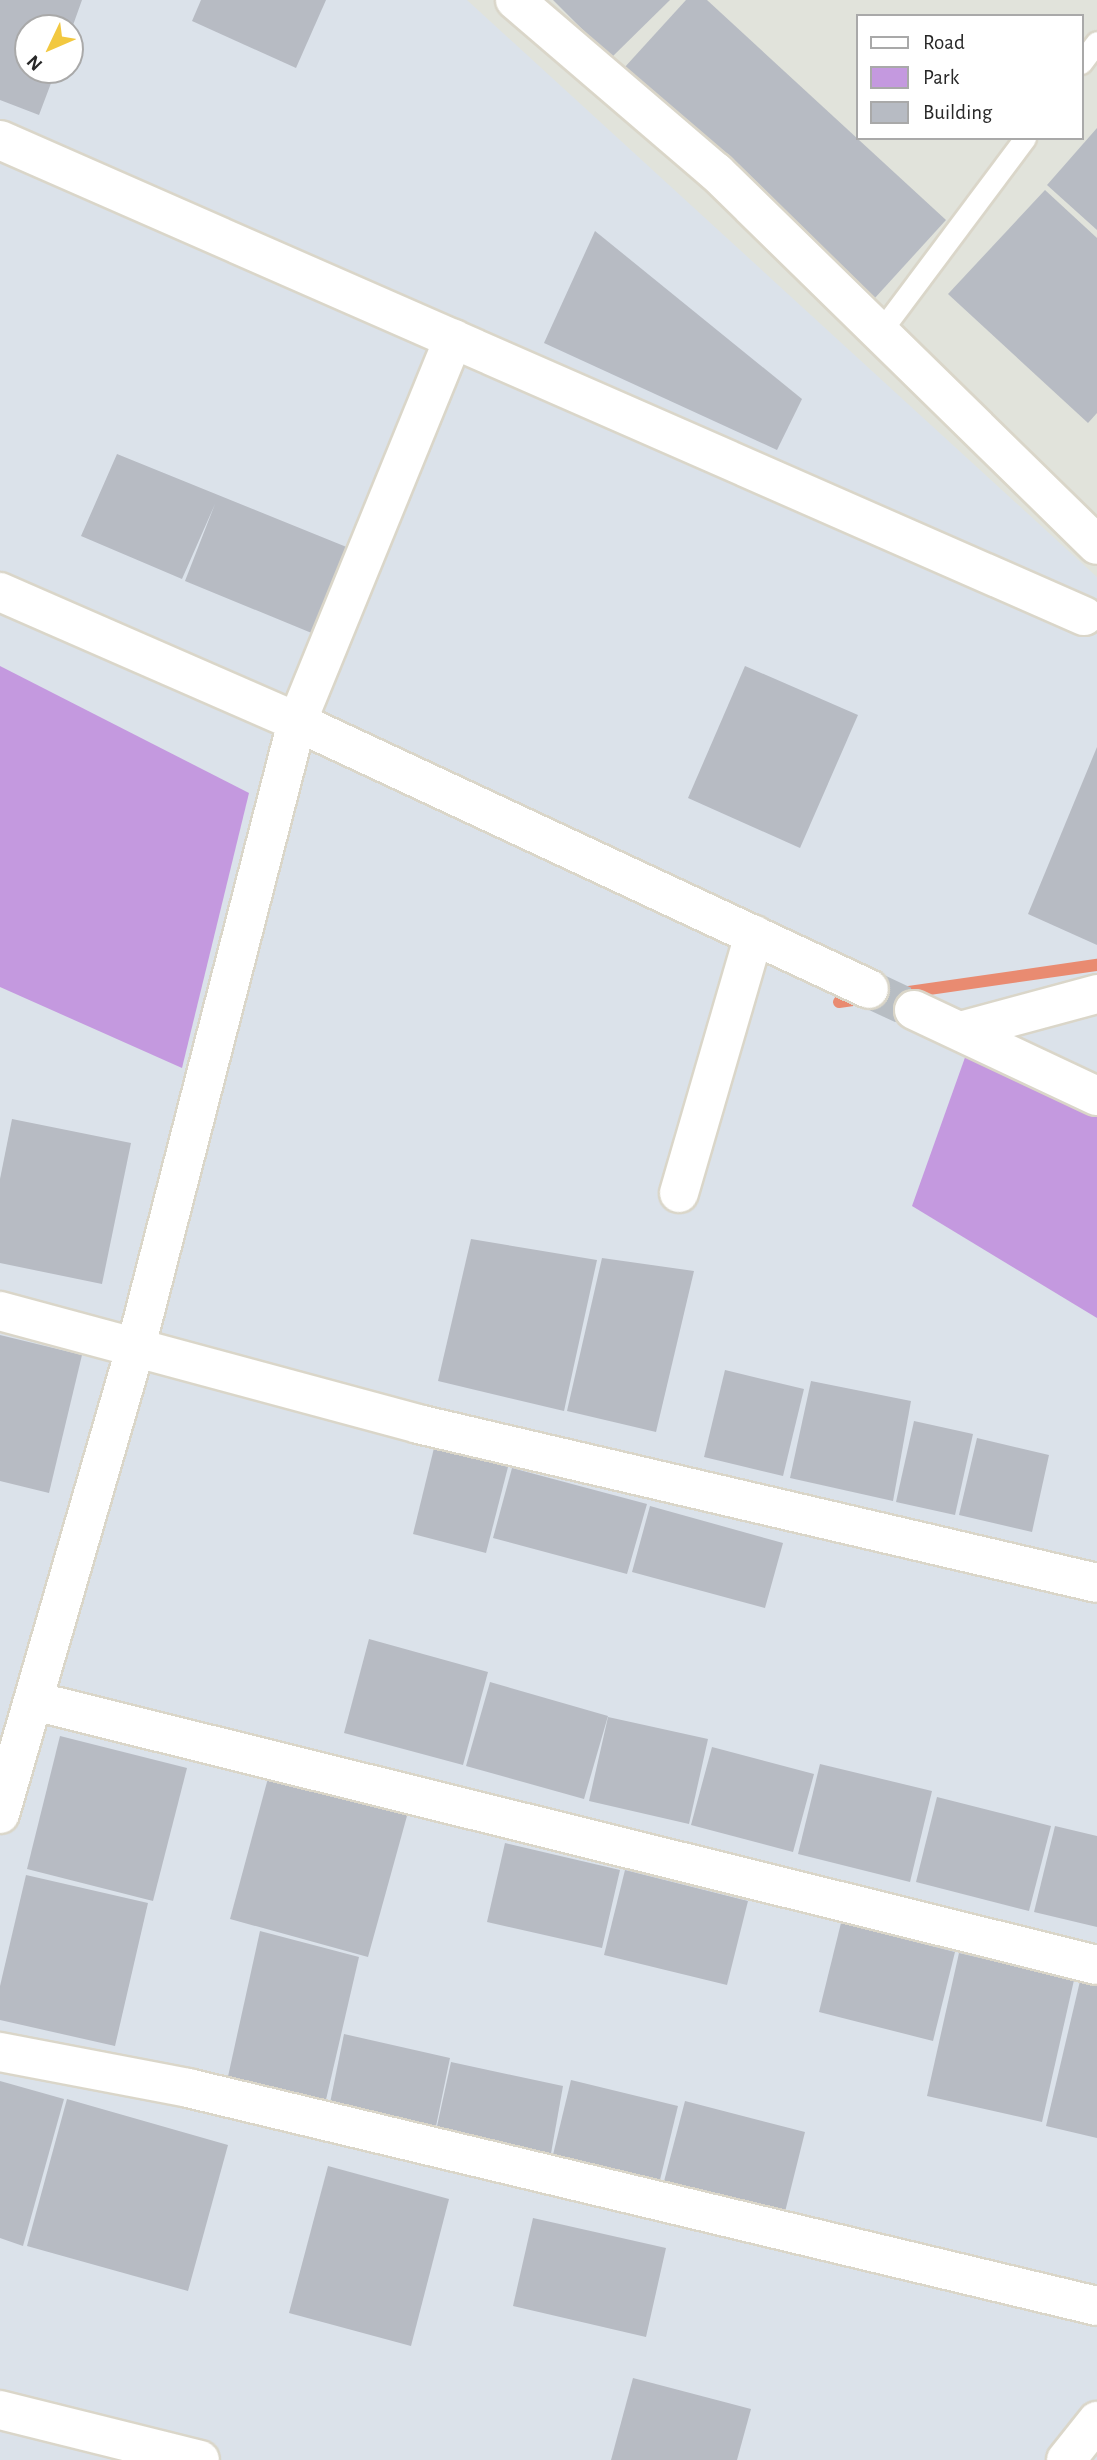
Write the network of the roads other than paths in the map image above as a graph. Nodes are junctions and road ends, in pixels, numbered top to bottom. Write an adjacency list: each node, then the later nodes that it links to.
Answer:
1 (515, 0): 6 (street)
2 (1097, 42): 3 (lane)
3 (1083, 60)
4 (0, 140): 7 (street)
5 (1024, 140): 6 (lane)
6 (883, 328): 8 (street)
7 (453, 339): 10 (street); 11 (street)
8 (1097, 544)
9 (0, 592): 11 (street)
10 (1084, 616)
11 (297, 722): 12 (street); 20 (street)
12 (754, 935): 13 (street); 18 (street)
13 (869, 989)
14 (1097, 994): 16 (street)
15 (914, 1010): 16 (street)
16 (960, 1031): 17 (street)
17 (1097, 1096)
18 (679, 1193)
19 (0, 1311): 20 (street)
20 (135, 1350): 21 (street); 22 (street)
21 (1097, 1583)
22 (34, 1701): 23 (street); 24 (street)
23 (0, 1814)
24 (1097, 1965)
25 (0, 2052): 26 (street)
26 (1097, 2306)
27 (0, 2410): 29 (street)
28 (1097, 2421): 30 (street)
29 (200, 2460)
30 (1066, 2460)

